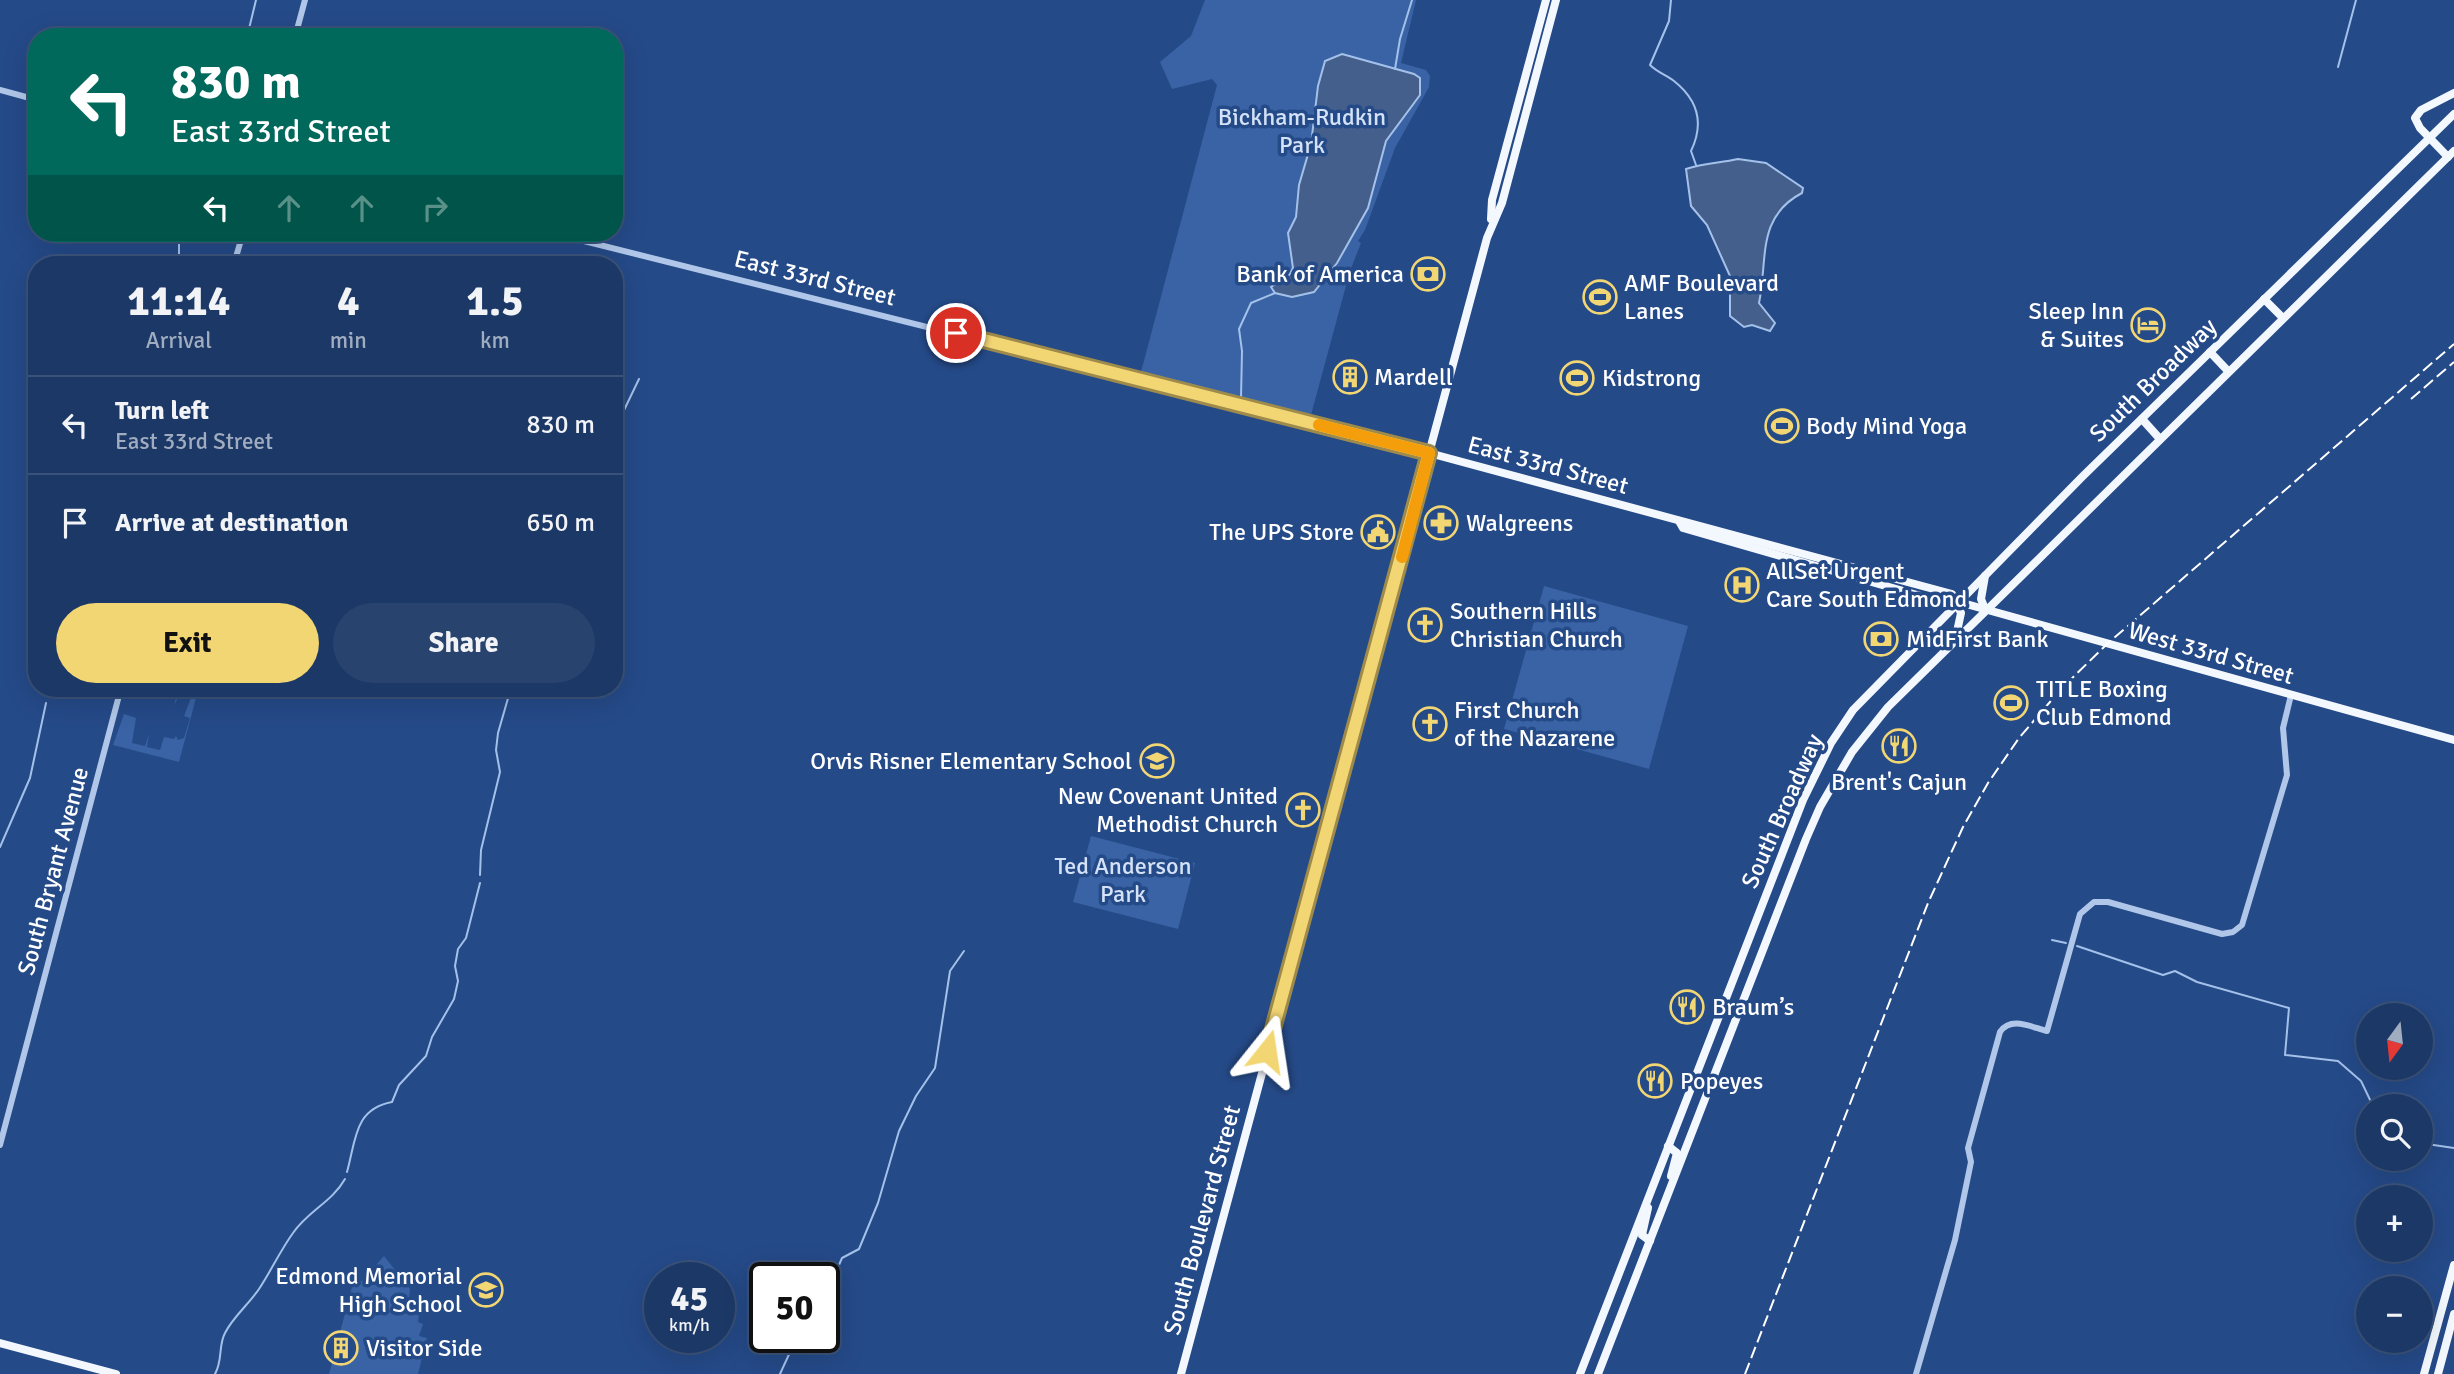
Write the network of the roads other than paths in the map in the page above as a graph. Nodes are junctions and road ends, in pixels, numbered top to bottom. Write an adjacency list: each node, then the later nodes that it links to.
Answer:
1 (305, 0): 4 (street)
2 (1546, 0): 11 (main road, South Boulevard Street)
3 (1556, 0): 11 (main road, South Boulevard Street)
4 (297, 28)
5 (0, 90): 7 (street)
6 (2454, 93): 9 (main road)
7 (28, 98)
8 (2454, 114): 9 (main road, South Broadway)
9 (2429, 138): 10 (main road); 13 (main road, South Broadway)
10 (2451, 154): 14 (main road, South Broadway)
11 (1491, 225): 19 (main road, South Boulevard Street)
12 (588, 242): 19 (street, East 33rd Street)
13 (2264, 299): 14 (main road); 15 (main road, South Broadway)
14 (2283, 318): 16 (main road, South Broadway)
15 (2210, 352): 16 (main road); 17 (main road, South Broadway)
16 (2228, 371): 18 (main road, South Broadway)
17 (2142, 419): 18 (main road); 20 (main road, South Broadway)
18 (2160, 439): 22 (main road, South Broadway)
19 (1429, 453): 21 (main road, East 33rd Street); 39 (main road, South Boulevard Street)
20 (1985, 576): 21 (main road, South Broadway); 22 (main road)
21 (1959, 602): 22 (main road, West 33rd Street); 23 (main road); 27 (main road, South Broadway)
22 (1985, 609): 23 (main road, South Broadway); 24 (main road, West 33rd Street)
23 (1955, 640): 28 (main road, South Broadway)
24 (2291, 695): 26 (main road, West 33rd Street); 42 (street)
25 (119, 697): 29 (street, South Bryant Avenue)
26 (2454, 740)
27 (1699, 1065): 28 (main road); 30 (main road, South Broadway)
28 (1716, 1072): 32 (main road, South Broadway)
29 (0, 1145)
30 (1668, 1146): 31 (main road, South Broadway); 32 (main road)
31 (1652, 1188): 33 (main road); 40 (main road, South Broadway)
32 (1670, 1190): 33 (main road, South Broadway)
33 (1650, 1241): 41 (main road, South Broadway)
34 (2454, 1265): 36 (main road)
35 (2453, 1319): 36 (main road); 44 (main road)
36 (2438, 1325): 43 (main road)
37 (0, 1343): 38 (main road)
38 (116, 1374)
39 (1181, 1374)
40 (1580, 1374)
41 (1598, 1374)
42 (1916, 1374)
43 (2424, 1374)
44 (2438, 1374)

